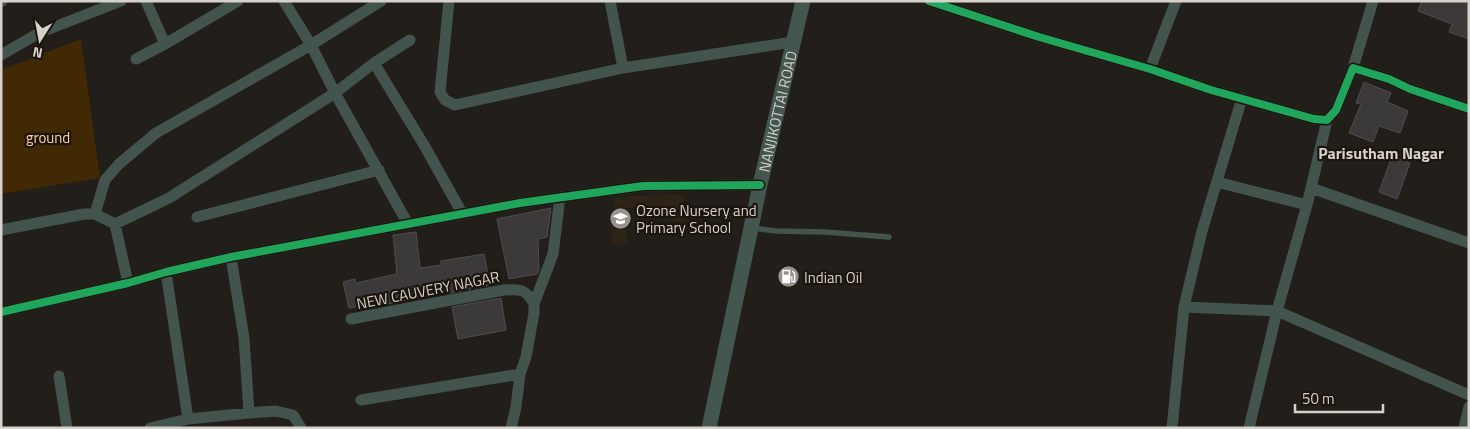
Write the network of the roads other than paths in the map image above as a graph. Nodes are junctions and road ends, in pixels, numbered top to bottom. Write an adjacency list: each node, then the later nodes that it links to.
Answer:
1 (121, 1): 16 (street)
2 (146, 1): 14 (street)
3 (238, 1): 14 (street)
4 (284, 1): 15 (street)
5 (381, 1): 15 (street)
6 (449, 1): 19 (street)
7 (610, 1): 19 (street)
8 (803, 1): 13 (main road, NANJIKOTTAI ROAD)
9 (929, 1): 21 (street)
10 (1176, 1): 21 (street)
11 (1374, 1): 20 (street)
12 (410, 40): 18 (street)
13 (793, 42): 19 (street); 28 (main road, NANJIKOTTAI ROAD)
14 (165, 44): 17 (street)
15 (310, 45): 22 (street); 32 (street)
16 (1, 55)
17 (136, 59)
18 (374, 63): 22 (street); 33 (street)
19 (623, 68)
20 (1353, 68): 24 (street); 25 (street)
21 (1150, 69): 23 (street)
22 (335, 93): 26 (street); 35 (street)
23 (1242, 98): 25 (street); 27 (street)
24 (1469, 109)
25 (1327, 120): 29 (street)
26 (379, 170): 34 (street); 36 (street)
27 (1217, 182): 31 (street); 45 (street)
28 (760, 185): 30 (street); 37 (main road, NANJIKOTTAI ROAD)
29 (1311, 188): 31 (street); 40 (street)
30 (560, 197): 33 (street); 44 (street)
31 (1307, 205): 46 (street)
32 (94, 214): 35 (street); 38 (street)
33 (462, 214): 36 (street)
34 (197, 217)
35 (115, 224): 43 (street)
36 (408, 224): 41 (street)
37 (751, 228): 39 (lane); 60 (main road, NANJIKOTTAI ROAD)
38 (1, 230)
39 (889, 237)
40 (1469, 243)
41 (231, 257): 42 (street); 54 (street)
42 (166, 272): 43 (street); 55 (street)
43 (128, 283): 47 (street)
44 (534, 304): 48 (street, NEW CAUVERY NAGAR); 49 (street)
45 (1184, 307): 46 (street); 61 (street)
46 (1277, 311): 51 (street); 62 (street)
47 (1, 312)
48 (351, 319)
49 (520, 374): 52 (street); 59 (street)
50 (59, 376): 56 (street)
51 (1469, 395)
52 (361, 400)
53 (1469, 407): 63 (street)
54 (248, 413): 55 (street); 58 (street)
55 (188, 419): 57 (street)
56 (67, 428)
57 (150, 428)
58 (301, 428)
59 (511, 428)
60 (709, 428)
61 (1172, 428)
62 (1249, 428)
63 (1464, 428)

